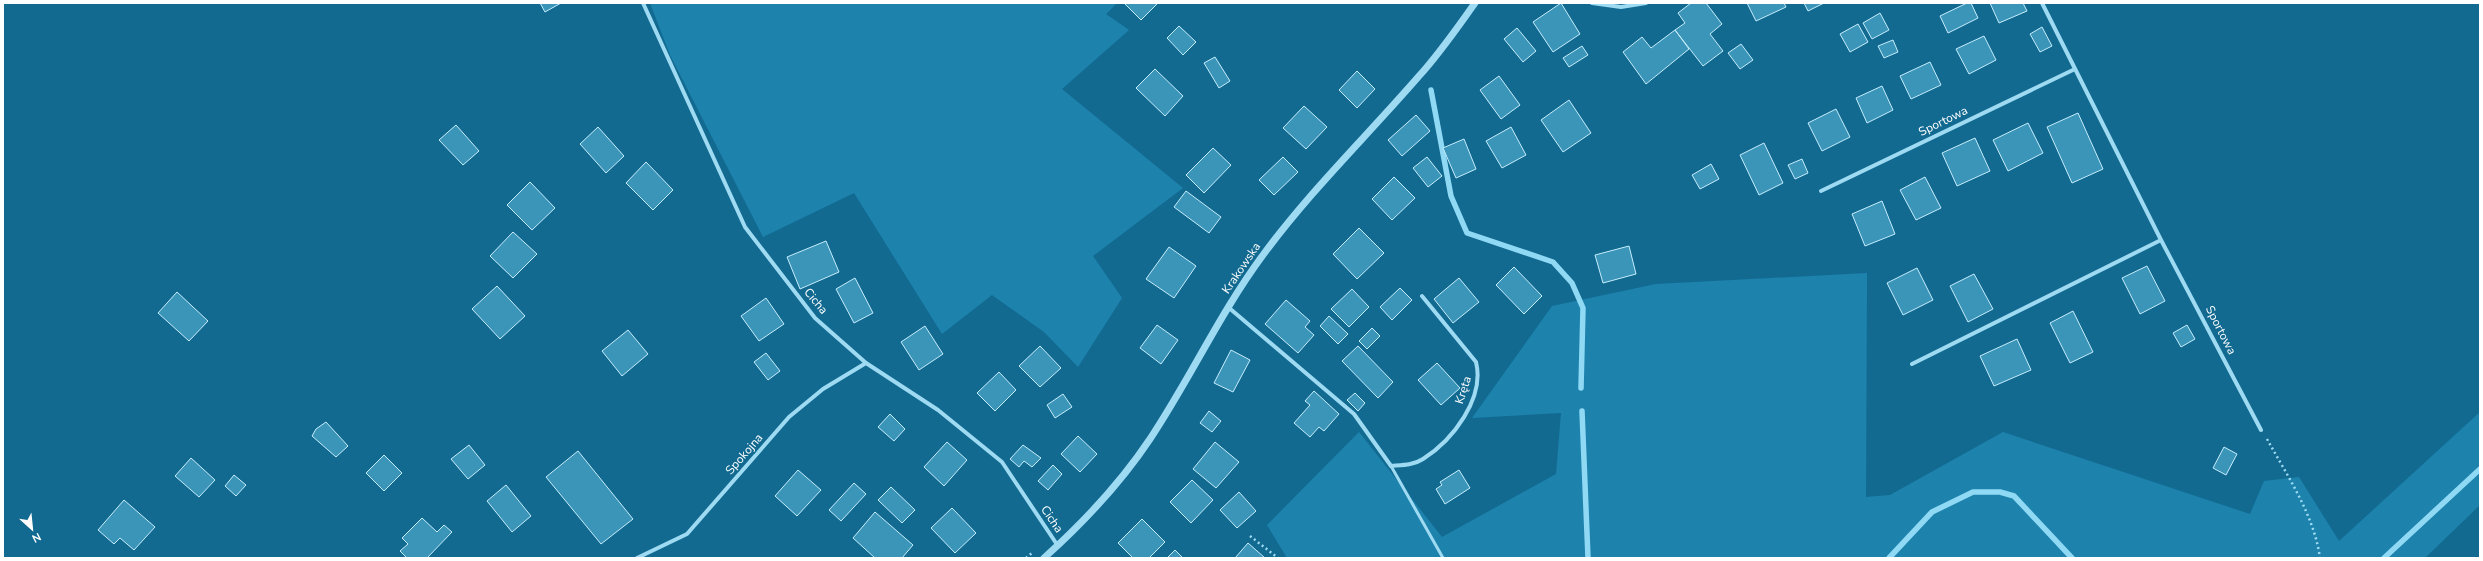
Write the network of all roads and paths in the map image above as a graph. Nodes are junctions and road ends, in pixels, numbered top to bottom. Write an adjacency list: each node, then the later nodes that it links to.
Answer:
1 (643, 3): 11 (street, Cicha)
2 (1475, 3): 10 (street, Krakowska)
3 (1592, 3): 4 (street)
4 (1646, 3)
5 (2042, 3): 6 (street, Sportowa)
6 (2075, 69): 7 (street, Sportowa); 8 (street, Sportowa)
7 (1821, 191)
8 (2161, 240): 12 (street); 13 (street, Sportowa)
9 (1422, 296): 14 (street, Kręta)
10 (1228, 307): 14 (street); 16 (street, Krakowska)
11 (866, 363): 16 (street, Cicha); 17 (street, Spokojna)
12 (1912, 364)
13 (2261, 430): 21 (path)
14 (1391, 466): 20 (lane)
15 (1250, 536): 19 (path)
16 (1058, 546): 18 (street, Krakowska)
17 (637, 558)
18 (1044, 558)
19 (1278, 558)
20 (1443, 558)
21 (2320, 558)

